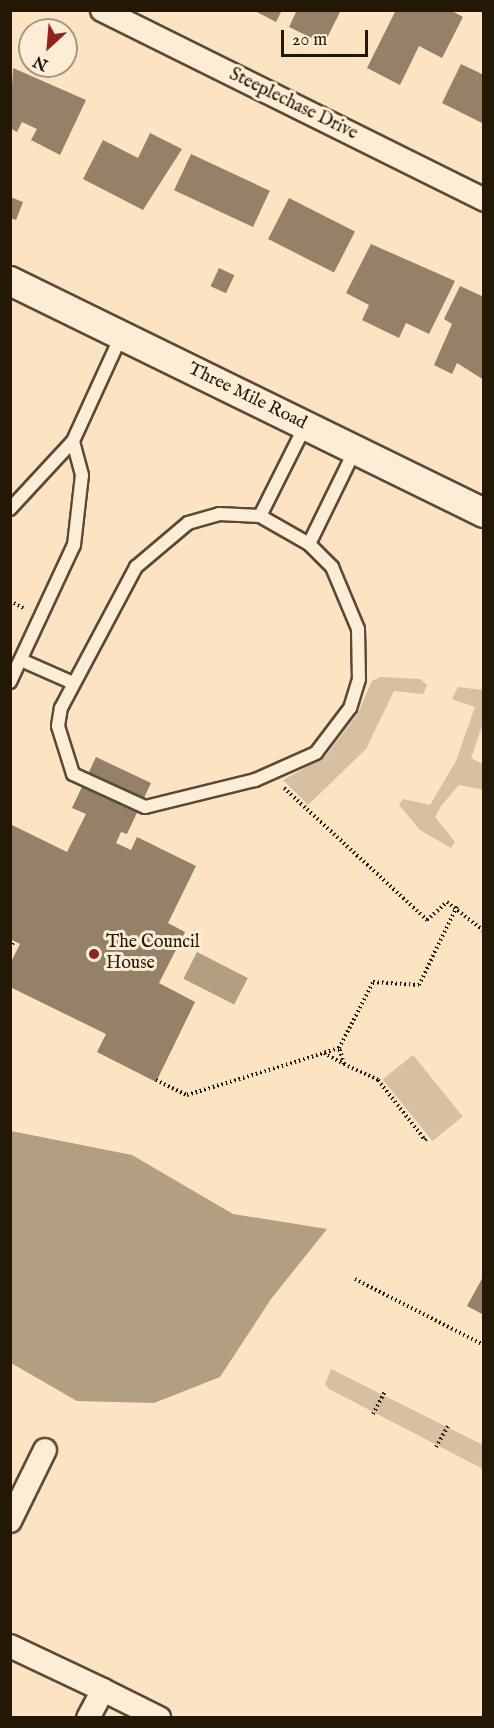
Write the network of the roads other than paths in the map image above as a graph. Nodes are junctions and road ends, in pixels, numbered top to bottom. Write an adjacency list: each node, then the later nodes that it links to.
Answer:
1 (102, 10): 2 (street, Steeplechase Drive)
2 (483, 200)
3 (10, 281): 4 (street, Three Mile Road)
4 (121, 336): 5 (street, Three Mile Road); 6 (lane)
5 (305, 426): 7 (street, Three Mile Road); 10 (lane)
6 (73, 441): 8 (lane); 12 (lane)
7 (355, 450): 9 (street, Three Mile Road); 11 (lane)
8 (10, 509)
9 (483, 513)
10 (260, 516): 11 (lane); 14 (lane)
11 (309, 544): 14 (lane)
12 (21, 660): 13 (lane); 14 (lane)
13 (10, 682)
14 (73, 683)
15 (45, 1450): 16 (street)
16 (10, 1521)
17 (10, 1646): 18 (street)
18 (103, 1690): 19 (street); 20 (street)
19 (88, 1718)
20 (159, 1718)

